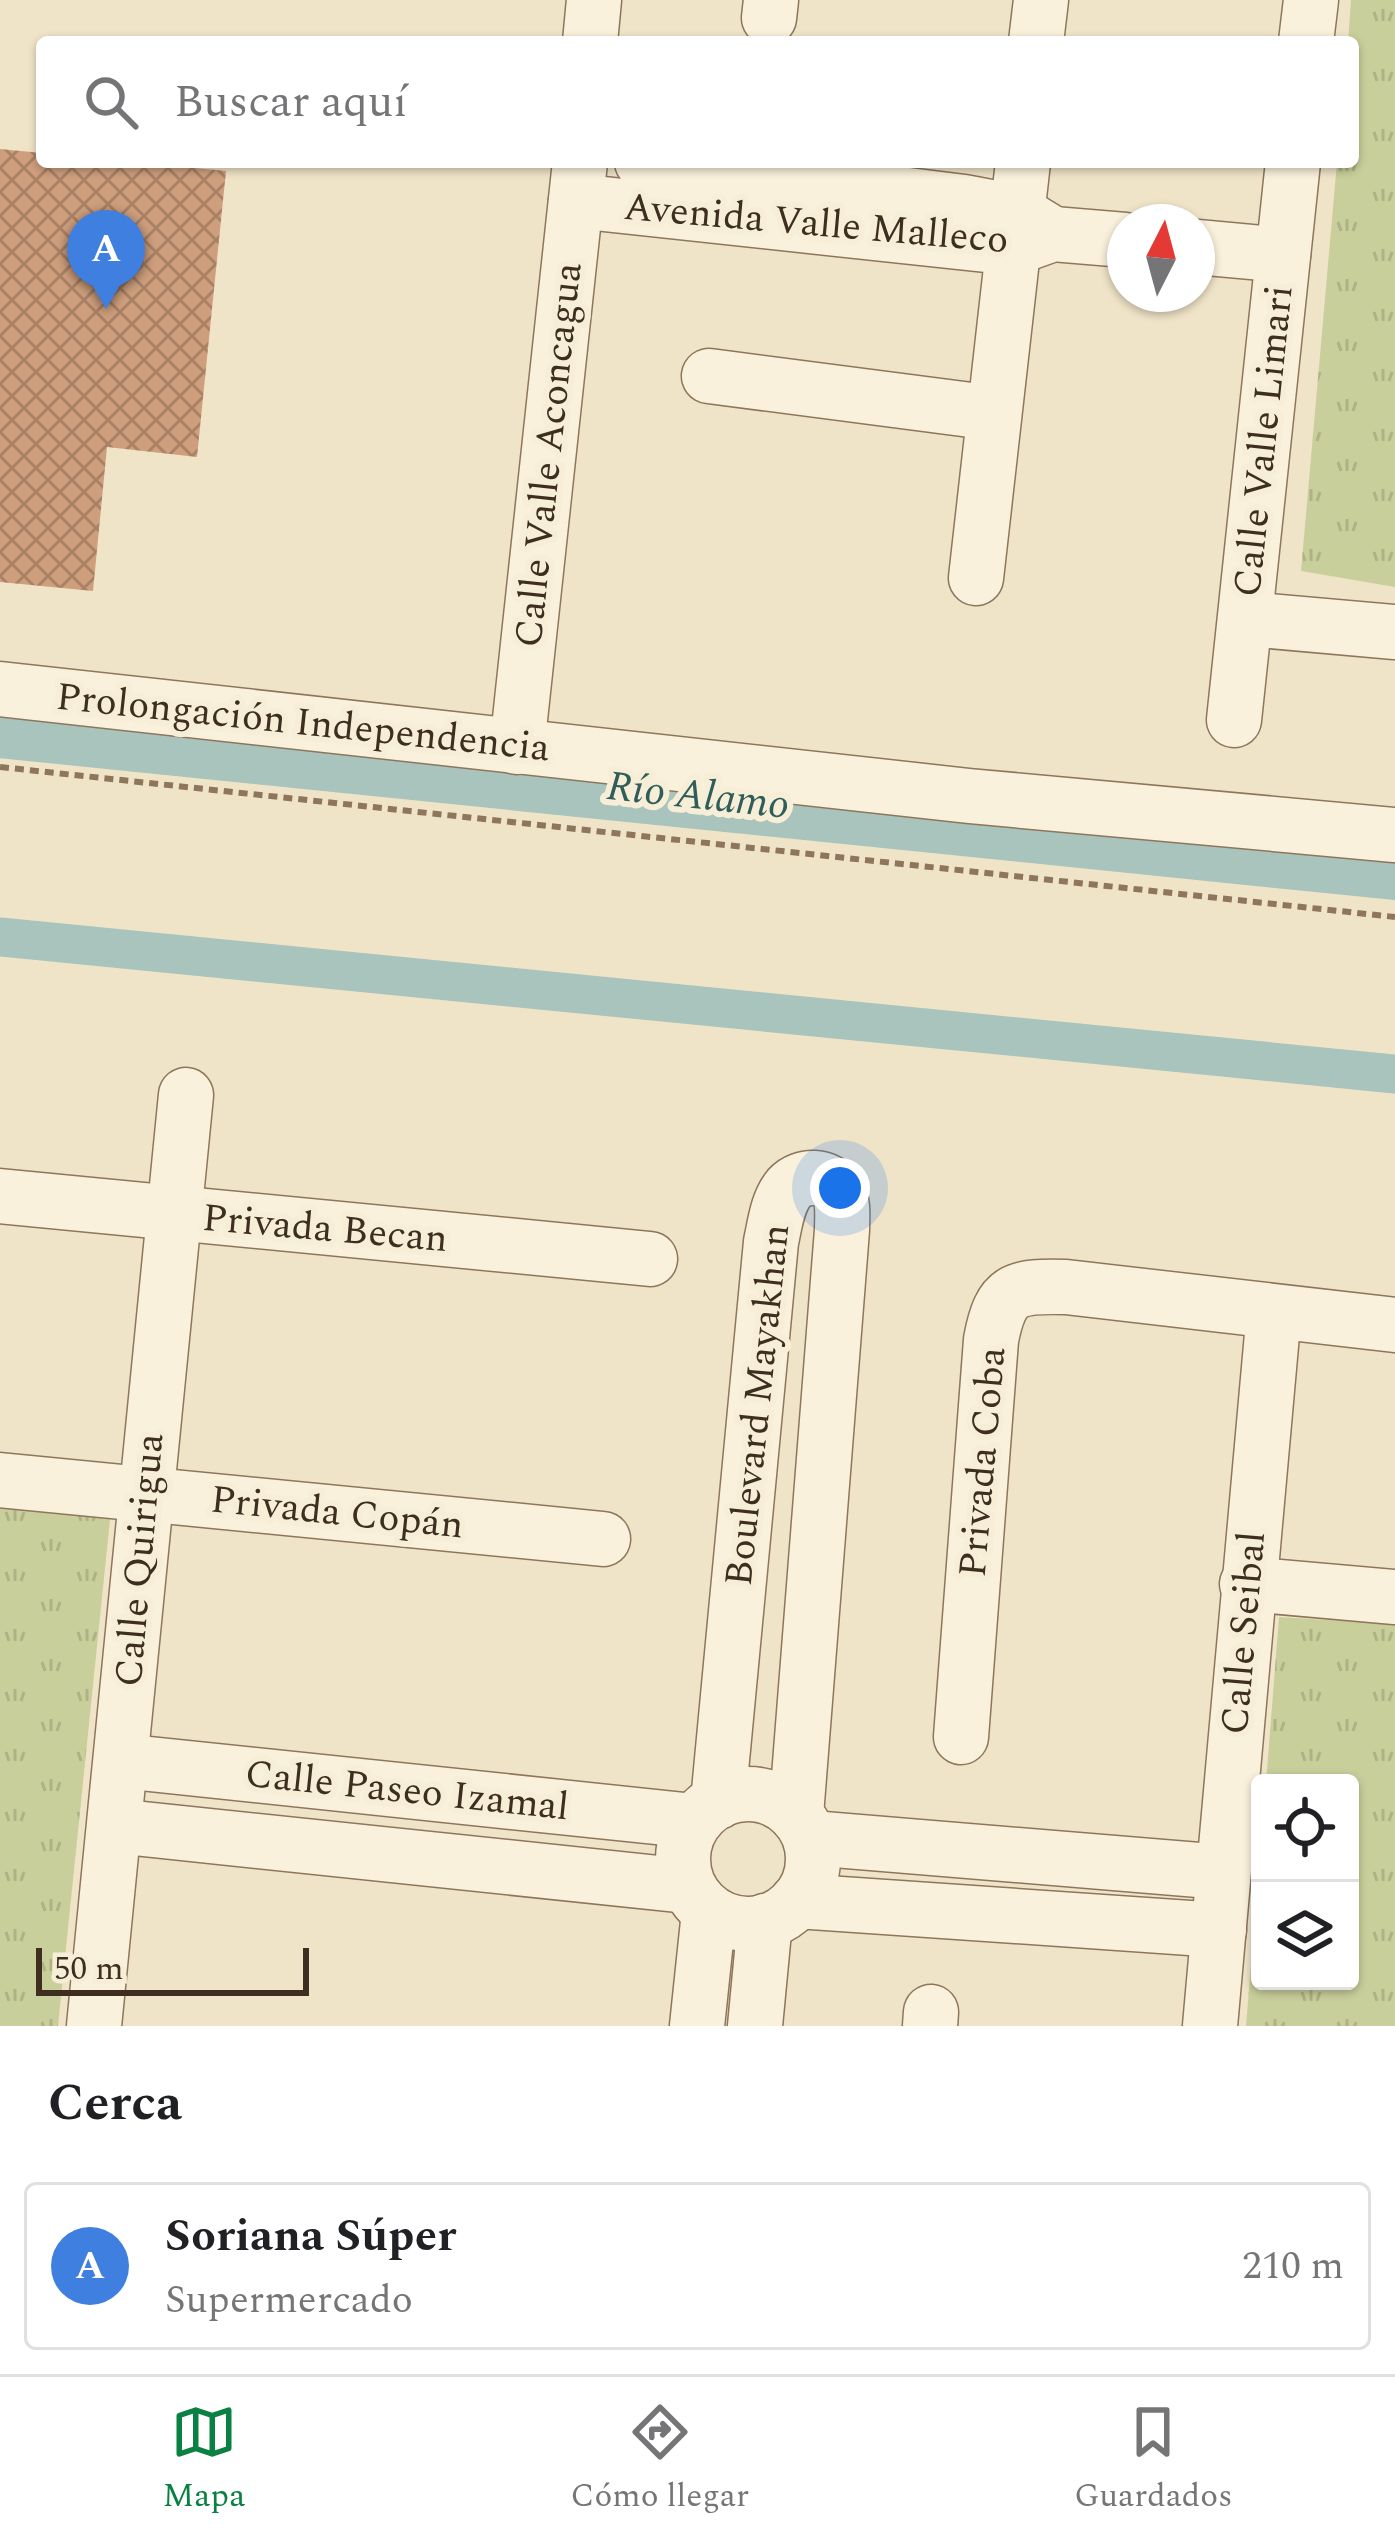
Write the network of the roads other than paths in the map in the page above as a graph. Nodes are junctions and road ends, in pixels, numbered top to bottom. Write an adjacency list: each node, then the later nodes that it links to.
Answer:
1 (594, 0): 4 (street)
2 (1041, 0): 5 (street)
3 (1311, 0): 6 (street)
4 (591, 36)
5 (1037, 36)
6 (1307, 36)
7 (686, 168): 10 (street, Avenida Valle Malleco)
8 (1292, 168): 13 (street, Calle Valle Limari)
9 (578, 182): 10 (street, Avenida Valle Malleco); 21 (street, Calle Valle Aconcagua)
10 (1027, 214): 11 (street, Avenida Valle Malleco); 15 (street)
11 (1107, 235)
12 (1215, 249): 13 (street)
13 (1283, 255): 17 (street, Calle Valle Limari)
14 (709, 376): 15 (street)
15 (994, 413): 16 (street)
16 (976, 578)
17 (1246, 619): 18 (street); 20 (street, Calle Valle Limari)
18 (1395, 632)
19 (0, 689): 21 (street, Prolongación Independencia)
20 (1234, 720)
21 (517, 747): 22 (street, Prolongación Independencia)
22 (1395, 836)
23 (186, 1095): 25 (street, Calle Quirigua)
24 (0, 1196): 25 (street, Privada Becan)
25 (172, 1214): 26 (street, Privada Becan); 30 (street, Calle Quirigua)
26 (650, 1259)
27 (1274, 1312): 28 (street, Privada Coba); 32 (street, Calle Seibal); 34 (street, Privada Coba)
28 (1395, 1324)
29 (0, 1480): 30 (street, Privada Copán)
30 (146, 1494): 31 (street, Privada Copán); 35 (street, Calle Quirigua)
31 (603, 1539)
32 (1247, 1584): 33 (street); 39 (street, Calle Seibal)
33 (1395, 1597)
34 (961, 1737)
35 (121, 1761): 36 (street, Calle Paseo Izamal); 37 (street, Calle Quirigua)
36 (706, 1811): 38 (street); 38 (street, Boulevard Mayakhan); 40 (street)
37 (115, 1826): 40 (street, Calle Paseo Izamal); 43 (street, Calle Quirigua)
38 (803, 1826): 39 (street); 41 (street)
39 (1223, 1872): 42 (street, Calle Seibal)
40 (698, 1899): 41 (street); 44 (street)
41 (781, 1911): 42 (street); 45 (street)
42 (1219, 1930): 46 (street, Calle Seibal)
43 (94, 2026)
44 (697, 2026)
45 (754, 2026)
46 (1210, 2026)

